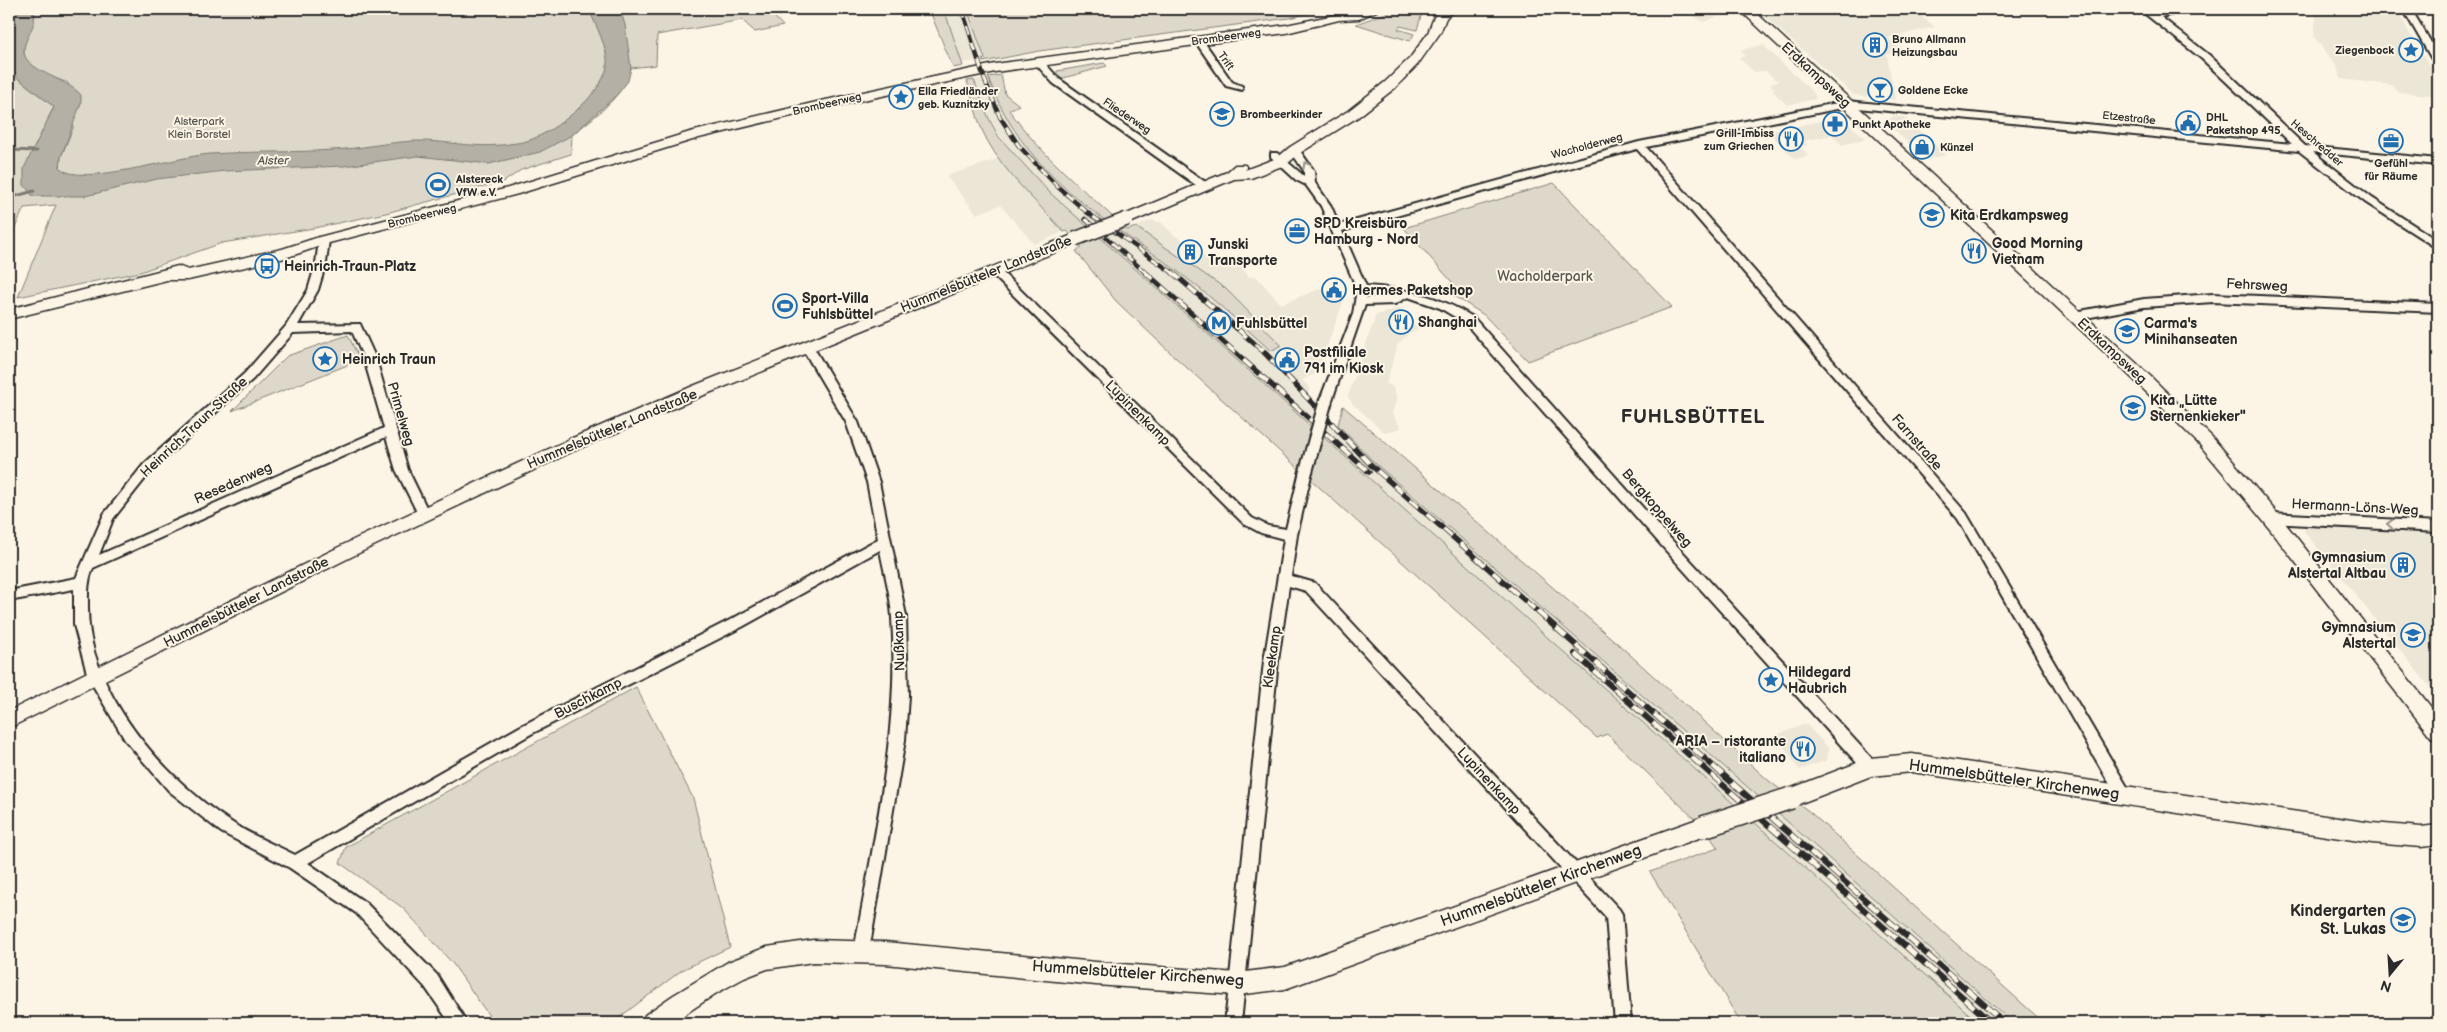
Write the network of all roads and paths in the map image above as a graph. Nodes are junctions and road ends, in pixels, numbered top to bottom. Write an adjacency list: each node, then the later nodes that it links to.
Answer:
1 (1375, 9): 6 (main road, Brombeerweg)
2 (1745, 9): 13 (main road, Erdkampsweg)
3 (2143, 9): 8 (street, Heschredder)
4 (2181, 9): 8 (street)
5 (2407, 9): 10 (street)
6 (1343, 12): 9 (main road, Brombeerweg)
7 (1441, 12): 16 (main road, Hummelsbütteler Landstraße)
8 (2155, 16): 15 (street, Heschredder)
9 (1198, 41): 11 (main road, Brombeerweg); 12 (street, Trift)
10 (2438, 61)
11 (1039, 62): 20 (street, Fliederweg); 22 (main road, Brombeerweg)
12 (1239, 88)
13 (1847, 104): 14 (street, Wacholderweg); 15 (street, Etzestraße); 30 (main road, Erdkampsweg)
14 (1639, 145): 21 (street, Wacholderweg); 47 (street, Farnstraße)
15 (2302, 148): 18 (street, Etzestraße); 23 (street, Heschredder)
16 (1295, 150): 17 (main road, Hummelsbütteler Landstraße); 19 (street, one-way to 16)
17 (1278, 158): 19 (street); 20 (main road, Hummelsbütteler Landstraße)
18 (2438, 162)
19 (1310, 183): 21 (street)
20 (1204, 186): 24 (main road, Hummelsbütteler Landstraße, bridge)
21 (1337, 230): 25 (street)
22 (324, 240): 29 (main road, Brombeerweg); 31 (street, Heinrich-Traun-Straße)
23 (2438, 246)
24 (995, 271): 32 (main road, Hummelsbütteler Landstraße); 37 (street, Lupinenkamp)
25 (1362, 289): 26 (street, Bergkoppelweg); 27 (street)
26 (1406, 294): 27 (street, Bergkoppelweg); 46 (street, Bergkoppelweg)
27 (1361, 302): 37 (street, Kleekamp, bridge)
28 (2438, 308): 30 (street, Fehrsweg)
29 (9, 314)
30 (2075, 316): 35 (main road, Erdkampsweg)
31 (290, 329): 33 (street, Primelweg); 39 (street, Heinrich-Traun-Straße)
32 (807, 346): 34 (main road, Hummelsbütteler Landstraße); 38 (street, Nußkamp)
33 (390, 430): 34 (street, Primelweg); 39 (street, Resedenweg)
34 (423, 513): 43 (main road, Hummelsbütteler Landstraße)
35 (2271, 518): 36 (street, Hermann-Löns-Weg, one-way to 35); 45 (main road, Erdkampsweg)
36 (2438, 527)
37 (1291, 535): 40 (street, Kleekamp)
38 (886, 541): 49 (street, Buschkamp); 51 (street, Nußkamp)
39 (88, 565): 41 (street, Heinrich-Traun-Straße)
40 (1284, 578): 50 (street, Lupinenkamp); 52 (street, Kleekamp)
41 (81, 582): 42 (street); 43 (street, Heinrich-Traun-Straße)
42 (9, 596)
43 (95, 677): 44 (main road, Hummelsbütteler Landstraße); 49 (street, Heinrich-Traun-Straße)
44 (9, 720)
45 (2438, 731)
46 (1870, 767): 47 (main road, Hummelsbütteler Kirchenweg); 50 (main road, Hummelsbütteler Kirchenweg, bridge)
47 (2124, 795): 48 (main road, Hummelsbütteler Kirchenweg)
48 (2438, 835)
49 (294, 863): 53 (street, Heinrich-Traun-Straße)
50 (1575, 874): 52 (main road, Hummelsbütteler Kirchenweg); 56 (street, Lupinenkamp)
51 (862, 952): 52 (main road, Hummelsbütteler Kirchenweg); 54 (main road, Hummelsbütteler Kirchenweg)
52 (1237, 984): 55 (street, Kleekamp)
53 (458, 1023)
54 (653, 1023)
55 (1233, 1023)
56 (1623, 1023)

